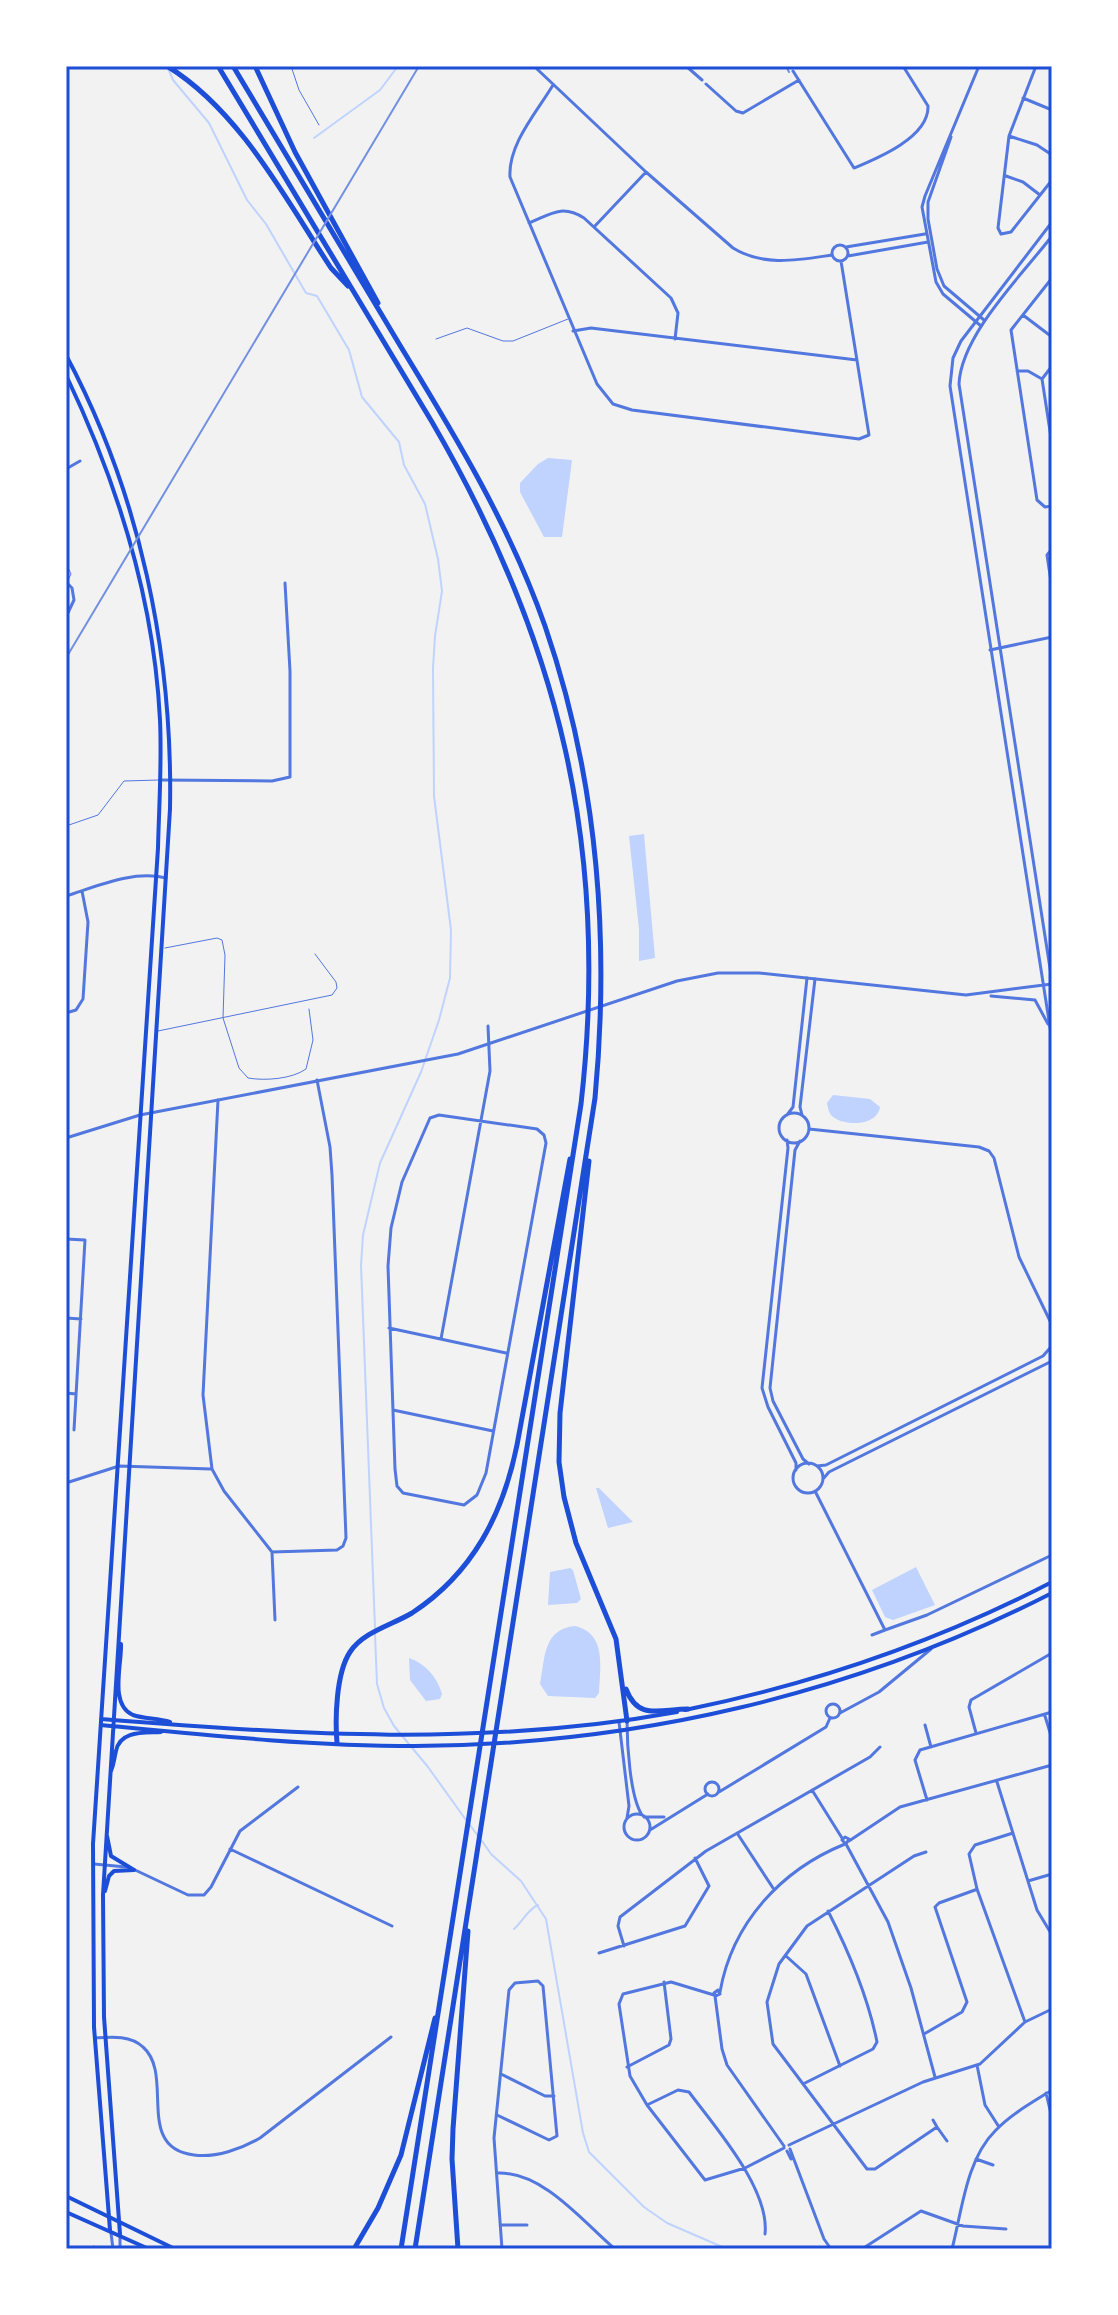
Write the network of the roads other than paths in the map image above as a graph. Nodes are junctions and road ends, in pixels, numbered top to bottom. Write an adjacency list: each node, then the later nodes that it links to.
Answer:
1 (167, 66): 37 (highway)
2 (218, 66): 37 (highway)
3 (233, 66): 31 (highway)
4 (255, 66): 31 (highway)
5 (291, 66): 18 (lane)
6 (686, 66): 12 (street)
7 (903, 66): 13 (street)
8 (979, 66): 28 (street)
9 (1036, 66): 16 (street)
10 (537, 69): 15 (street)
11 (793, 71): 13 (street)
12 (702, 80)
13 (799, 80): 14 (street)
14 (706, 84)
15 (553, 85): 21 (street); 26 (street)
16 (1023, 98): 17 (street); 19 (street)
17 (1052, 110)
18 (319, 125)
19 (1009, 136): 20 (street); 22 (street)
20 (1052, 155)
21 (646, 172): 27 (street); 33 (street)
22 (1005, 176): 24 (street); 24 (street)
23 (1052, 180): 24 (street)
24 (1040, 195)
25 (1052, 222): 39 (street)
26 (529, 223): 27 (street); 40 (street)
27 (594, 227): 47 (street)
28 (928, 233): 30 (street); 32 (street)
29 (1052, 236): 42 (street)
30 (930, 242): 34 (street); 39 (street); 41 (street)
31 (345, 246): 102 (highway)
32 (846, 247): 33 (street); 34 (street)
33 (832, 255): 35 (street)
34 (848, 256): 35 (street)
35 (841, 261): 49 (street)
36 (1052, 278): 38 (street)
37 (352, 290): 101 (highway)
38 (1023, 315): 45 (street); 51 (street)
39 (978, 316): 41 (street); 42 (street)
40 (568, 319): 44 (street); 46 (lane)
41 (975, 321): 43 (street); 66 (street)
42 (985, 321): 43 (street)
43 (981, 326): 65 (street)
44 (573, 331): 47 (street); 49 (street)
45 (1052, 337)
46 (436, 339)
47 (675, 339): 49 (street)
48 (66, 355): 67 (main road)
49 (857, 360)
50 (1052, 366): 53 (street)
51 (1017, 371): 53 (street); 57 (street)
52 (66, 375): 68 (main road)
53 (1042, 379): 54 (street)
54 (1052, 444)
55 (80, 461): 56 (street)
56 (66, 469)
57 (1052, 506)
58 (1052, 549): 62 (street)
59 (66, 563): 60 (lane)
60 (66, 582): 63 (street)
61 (285, 583): 67 (street)
62 (1052, 588)
63 (66, 617)
64 (1052, 637): 65 (street)
65 (999, 646): 66 (street); 79 (street)
66 (990, 650): 80 (street)
67 (171, 779): 68 (street); 71 (main road)
68 (160, 780): 69 (lane); 70 (main road)
69 (66, 826)
70 (156, 876): 71 (street); 72 (street); 74 (main road)
71 (166, 878): 75 (main road)
72 (82, 891): 73 (street); 83 (street)
73 (66, 896)
74 (151, 949): 75 (lane); 93 (main road)
75 (161, 949): 84 (lane); 87 (main road)
76 (315, 954): 84 (lane)
77 (807, 978): 78 (street); 89 (street); 94 (street)
78 (815, 979): 81 (street); 95 (street)
79 (1052, 983): 80 (street)
80 (1043, 986): 81 (street); 86 (street)
81 (983, 995): 86 (street)
82 (309, 1009): 84 (lane)
83 (66, 1013)
84 (223, 1018): 87 (lane)
85 (488, 1026): 89 (street)
86 (1050, 1026): 88 (street)
87 (155, 1031): 92 (main road)
88 (1052, 1040)
89 (489, 1045): 90 (street); 96 (street)
90 (317, 1080): 91 (street); 127 (street)
91 (218, 1100): 92 (street); 122 (street)
92 (150, 1113): 93 (street); 120 (main road)
93 (140, 1115): 98 (street); 119 (main road)
94 (787, 1115): 95 (street); 99 (street)
95 (802, 1115): 97 (street)
96 (479, 1121): 107 (street); 108 (street); 111 (street)
97 (809, 1129): 100 (street); 106 (street)
98 (66, 1138)
99 (787, 1140): 100 (street); 123 (street)
100 (800, 1141): 118 (street)
101 (575, 1145): 152 (highway); 197 (highway)
102 (588, 1148): 137 (highway); 189 (highway)
103 (66, 1239): 105 (street)
104 (66, 1318): 105 (street)
105 (81, 1319): 114 (street)
106 (1052, 1325)
107 (389, 1328): 108 (street); 115 (street)
108 (441, 1339): 111 (street)
109 (1052, 1342): 110 (street)
110 (1050, 1348): 112 (street); 121 (street)
111 (506, 1353): 117 (street)
112 (1052, 1359): 124 (street)
113 (66, 1393): 114 (street)
114 (76, 1394): 116 (street)
115 (393, 1410): 117 (street); 117 (street)
116 (74, 1430)
117 (493, 1431)
118 (809, 1464): 121 (street); 123 (street)
119 (119, 1466): 120 (street); 125 (street); 144 (main road)
120 (129, 1466): 122 (street); 132 (main road)
121 (817, 1466): 124 (street)
122 (212, 1469): 127 (street)
123 (796, 1470): 126 (street)
124 (823, 1479): 126 (street)
125 (66, 1483)
126 (815, 1491): 133 (street)
127 (272, 1552): 131 (street)
128 (1052, 1555): 133 (street)
129 (1052, 1582): 138 (main road)
130 (1052, 1593): 135 (main road)
131 (275, 1620)
132 (119, 1628): 146 (main road); 147 (main road)
133 (885, 1630): 134 (street)
134 (872, 1635)
135 (934, 1646): 140 (street); 149 (main road)
136 (1052, 1653): 153 (street)
137 (623, 1681): 138 (highway); 143 (highway)
138 (688, 1709): 143 (main road)
139 (1052, 1712): 141 (street)
140 (840, 1713): 142 (street); 142 (street)
141 (1044, 1715): 153 (street); 154 (street)
142 (830, 1718): 160 (street)
143 (627, 1721): 145 (main road); 149 (street)
144 (101, 1722): 146 (main road); 179 (main road)
145 (619, 1722): 150 (street); 152 (main road)
146 (113, 1723): 147 (main road); 151 (main road); 159 (main road)
147 (176, 1724): 152 (main road)
148 (925, 1725): 157 (street)
149 (627, 1730): 150 (main road); 168 (street)
150 (620, 1731): 155 (main road); 170 (street)
151 (176, 1732): 155 (main road); 159 (main road)
152 (336, 1734): 155 (highway)
153 (977, 1735): 157 (street)
154 (1052, 1739)
155 (337, 1743)
156 (880, 1747): 164 (street)
157 (931, 1747): 167 (street)
158 (1052, 1765): 161 (street)
159 (110, 1772): 174 (main road)
160 (732, 1782): 162 (street); 165 (street)
161 (997, 1782): 167 (street); 173 (street)
162 (716, 1783): 165 (street); 166 (street)
163 (298, 1787): 176 (street)
164 (812, 1790): 172 (street); 175 (street)
165 (719, 1792): 166 (street)
166 (708, 1794): 169 (street)
167 (927, 1800): 175 (street)
168 (643, 1816): 169 (street); 170 (street); 171 (street)
169 (668, 1817): 171 (street)
170 (627, 1818): 171 (street)
171 (649, 1832)
172 (737, 1833): 178 (street); 185 (street)
173 (1013, 1833): 183 (street); 186 (street)
174 (106, 1834): 180 (main road); 181 (main road)
175 (846, 1840): 184 (street); 185 (street)
176 (230, 1849): 181 (street); 190 (street)
177 (926, 1852): 184 (street)
178 (695, 1858): 192 (street); 192 (street)
179 (93, 1864): 180 (street); 202 (main road)
180 (104, 1865): 181 (street); 187 (main road)
181 (135, 1870): 187 (main road)
182 (1052, 1874): 183 (street)
183 (1028, 1881): 191 (street)
184 (869, 1885): 188 (street); 200 (street)
185 (773, 1888): 196 (street)
186 (977, 1889): 199 (street); 200 (street)
187 (103, 1895): 203 (main road)
188 (828, 1911): 194 (street); 205 (street)
189 (468, 1922): 243 (highway); 244 (highway)
190 (392, 1926)
191 (1052, 1935)
192 (624, 1946): 193 (street)
193 (599, 1953)
194 (785, 1955): 205 (street); 209 (street)
195 (664, 1982): 196 (street); 206 (street); 206 (street)
196 (716, 1993): 221 (street)
197 (439, 2007): 241 (highway); 242 (highway)
198 (1052, 2009): 199 (street)
199 (1025, 2022): 204 (street)
200 (924, 2034): 208 (street)
201 (391, 2037): 203 (street)
202 (95, 2038): 203 (street); 228 (main road)
203 (105, 2038): 229 (main road)
204 (977, 2065): 208 (street); 219 (street)
205 (840, 2066): 209 (street)
206 (627, 2067): 213 (street)
207 (501, 2074): 212 (street); 212 (street); 214 (street)
208 (935, 2077): 217 (street)
209 (803, 2084): 217 (street)
210 (1052, 2090): 211 (street)
211 (1046, 2093): 215 (street); 219 (street)
212 (554, 2096): 214 (street)
213 (647, 2105): 224 (street); 224 (street)
214 (497, 2115): 225 (street)
215 (1052, 2118)
216 (933, 2120): 218 (street)
217 (833, 2125): 218 (street); 221 (street)
218 (937, 2127): 220 (street)
219 (999, 2127): 222 (street)
220 (947, 2141)
221 (788, 2148): 224 (street); 247 (street)
222 (976, 2159): 223 (street); 232 (street)
223 (993, 2165)
224 (745, 2168): 236 (street)
225 (498, 2173): 230 (street); 246 (street)
226 (66, 2196): 228 (main road)
227 (66, 2212): 234 (main road)
228 (109, 2217): 229 (main road); 234 (main road)
229 (119, 2222): 235 (main road); 240 (main road)
230 (500, 2225): 231 (street); 245 (street)
231 (527, 2225)
232 (958, 2225): 233 (street); 248 (street); 249 (street)
233 (1006, 2229)
234 (110, 2230): 235 (main road); 237 (street)
235 (120, 2234): 238 (street); 239 (main road)
236 (765, 2234)
237 (113, 2249)
238 (120, 2249)
239 (149, 2249)
240 (175, 2249)
241 (354, 2249)
242 (401, 2249)
243 (415, 2249)
244 (458, 2249)
245 (502, 2249)
246 (615, 2249)
247 (831, 2249)
248 (862, 2249)
249 (952, 2249)

